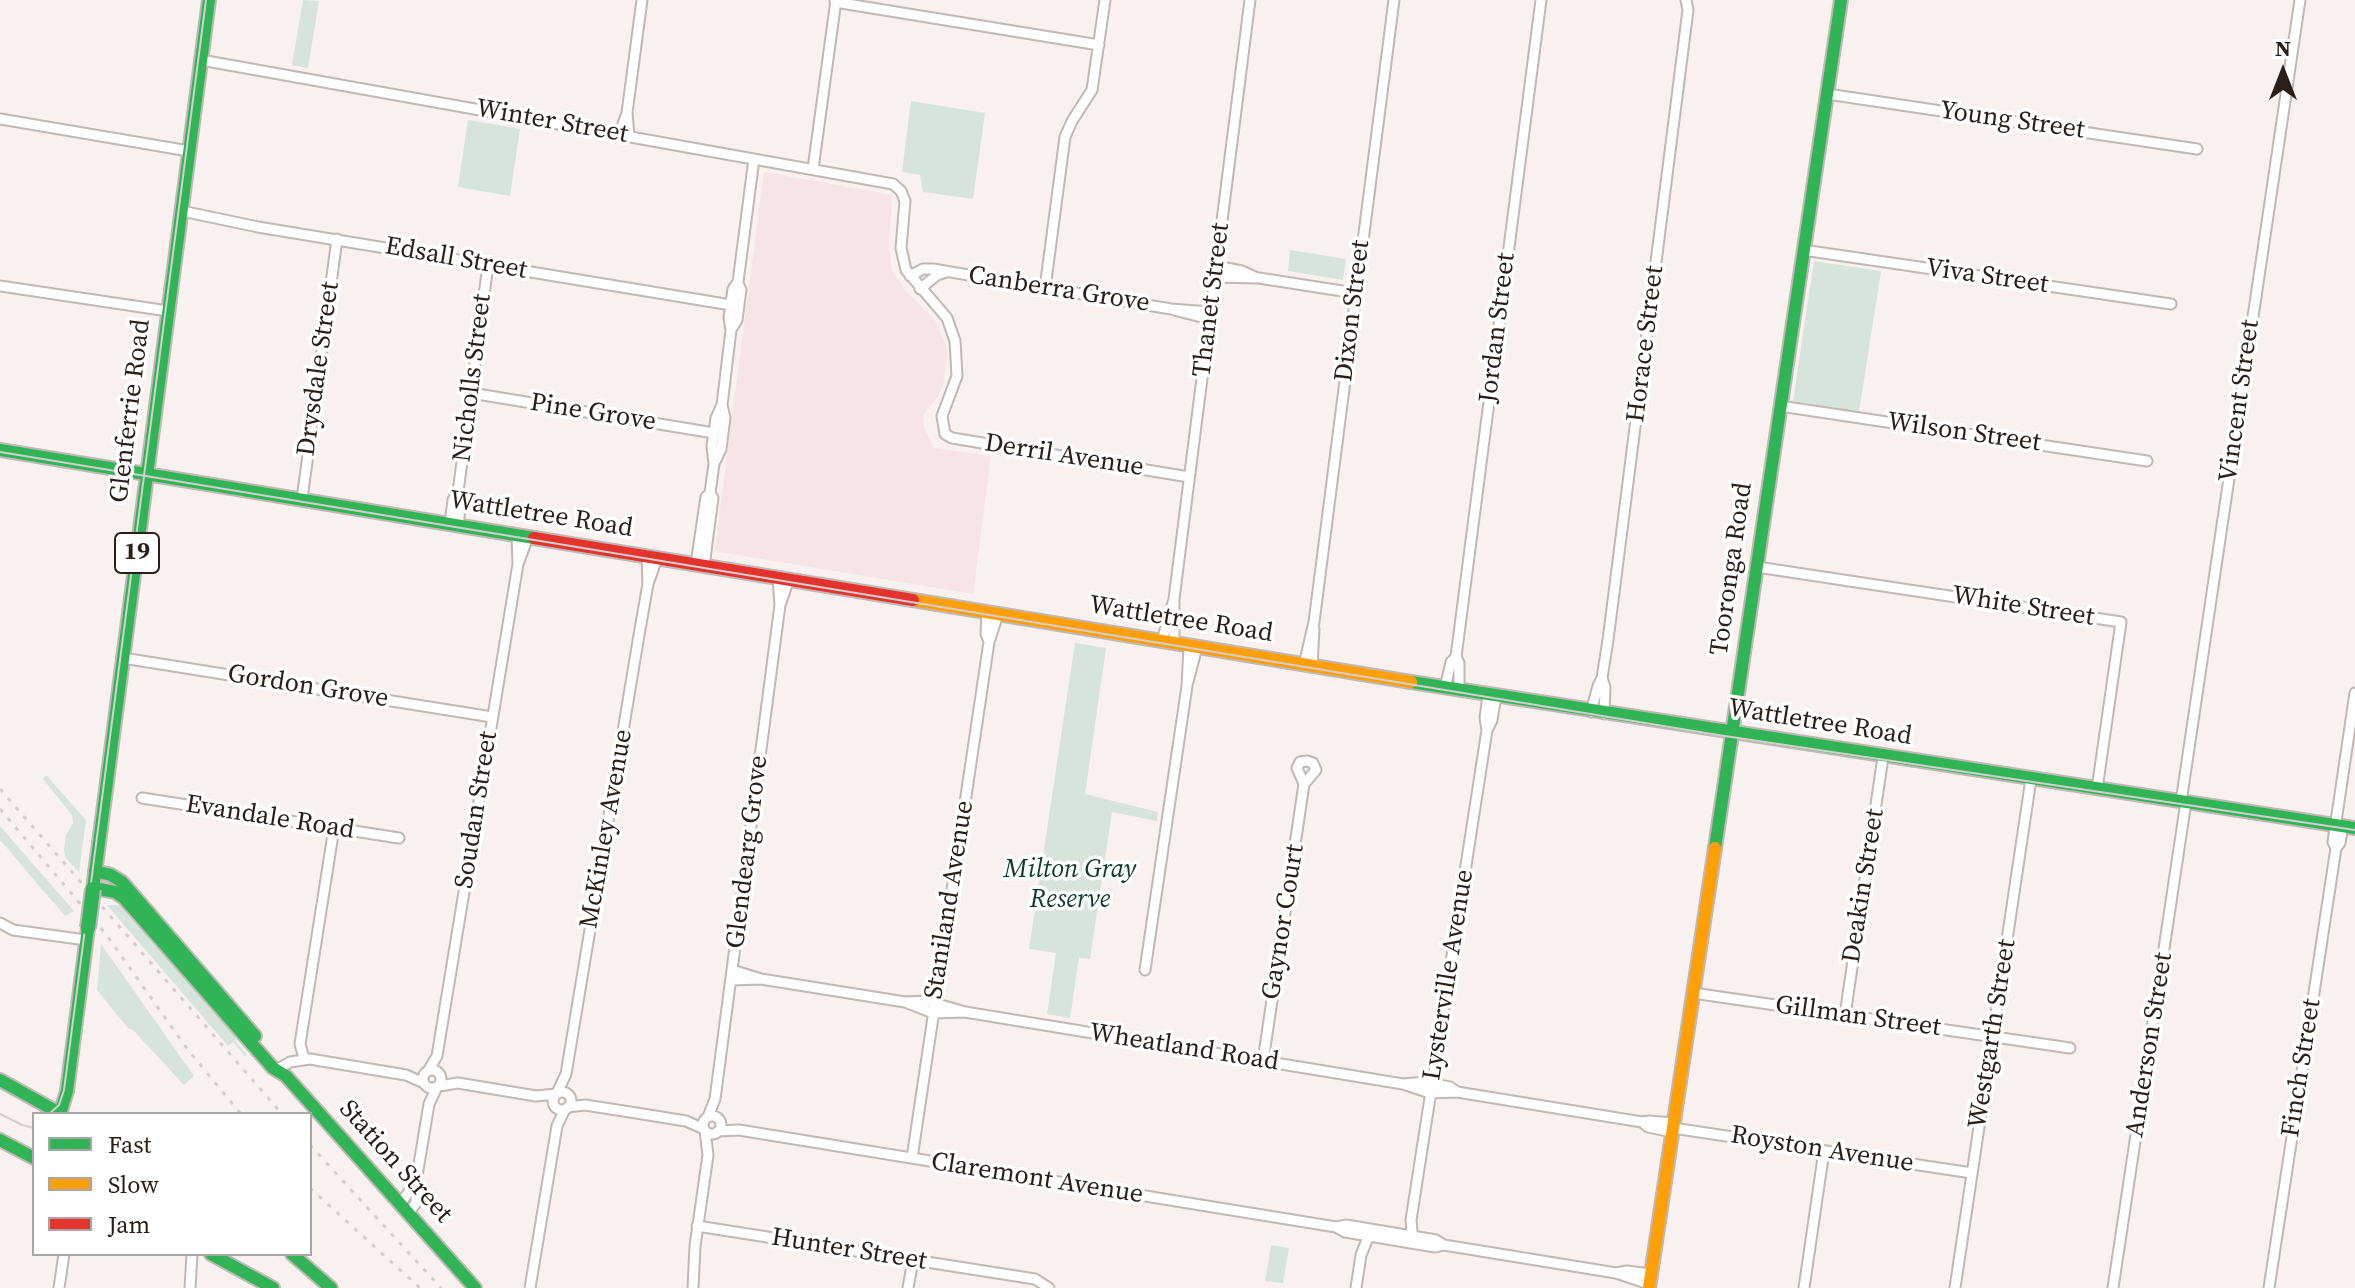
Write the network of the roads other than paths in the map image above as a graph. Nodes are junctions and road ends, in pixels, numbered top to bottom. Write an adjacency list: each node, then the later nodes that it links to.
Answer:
1 (642, 0): 16 (street)
2 (1105, 0): 12 (street)
3 (1250, 0): 25 (street, Thanet Street)
4 (1394, 0): 31 (street, Dixon Street)
5 (1541, 0): 56 (street, Jordan Street)
6 (1694, 0): 11 (street, Horace Street)
7 (1841, 0): 14 (main road, Tooronga Road)
8 (2300, 0): 67 (street, Vincent Street)
9 (205, 1): 13 (main road, Glenferrie Road / 19)
10 (836, 1): 12 (street); 20 (street)
11 (1687, 5): 59 (street, Horace Street)
12 (1099, 45): 29 (street)
13 (201, 60): 16 (street, Winter Street); 18 (main road, Glenferrie Road / 19)
14 (1827, 94): 17 (street, Young Street); 23 (main road, Tooronga Road)
15 (0, 119): 18 (street)
16 (624, 136): 19 (street, Winter Street)
17 (2197, 149)
18 (189, 151): 21 (main road, Glenferrie Road / 19)
19 (754, 159): 20 (street, Winter Street); 33 (street)
20 (813, 169): 27 (street, Winter Street)
21 (182, 211): 22 (street, Edsall Street); 34 (main road, Glenferrie Road / 19)
22 (337, 239): 24 (street, Edsall Street); 45 (street, Drysdale Street)
23 (1803, 250): 32 (street, Viva Street); 38 (main road, Tooronga Road)
24 (488, 265): 33 (street, Edsall Street); 36 (street, Nicholls Street)
25 (1215, 271): 31 (street); 35 (street, Thanet Street)
26 (946, 272): 27 (street, Canberra Grove); 29 (street, Canberra Grove); 30 (street, Canberra Grove)
27 (910, 276): 30 (street)
28 (0, 286): 34 (street)
29 (1045, 288): 35 (street, Canberra Grove)
30 (920, 289): 44 (street, Derril Avenue)
31 (1355, 293): 55 (street, Dixon Street)
32 (2171, 304)
33 (734, 309): 37 (street)
34 (168, 311): 43 (main road, Glenferrie Road / 19)
35 (1210, 315): 44 (street, Thanet Street)
36 (471, 393): 39 (street, Pine Grove); 46 (street, Nicholls Street)
37 (722, 405): 39 (street); 42 (street)
38 (1780, 406): 41 (street, Wilson Street); 50 (main road, Tooronga Road)
39 (714, 433): 42 (street)
40 (0, 450): 43 (main road, Wattletree Road)
41 (2147, 461)
42 (714, 464): 49 (street)
43 (147, 474): 45 (main road, Wattletree Road); 54 (main road, Glenferrie Road / 19)
44 (1189, 477): 53 (street, Thanet Street)
45 (302, 499): 46 (main road, Wattletree Road)
46 (454, 524): 47 (main road, Wattletree Road)
47 (523, 536): 48 (main road, Wattletree Road); 60 (street, Soudan Street)
48 (652, 557): 49 (main road, Wattletree Road); 93 (street, McKinley Avenue)
49 (700, 565): 51 (main road, Wattletree Road)
50 (1757, 567): 61 (main road, Tooronga Road); 65 (street, White Street)
51 (784, 578): 52 (main road, Wattletree Road); 77 (street, Glendearg Grove)
52 (993, 613): 53 (main road, Wattletree Road); 79 (street, Staniland Avenue)
53 (1180, 644): 55 (main road, Wattletree Road); 76 (street, Thanet Street)
54 (123, 658): 60 (street, Gordon Grove); 71 (main road, Glenferrie Road / 19)
55 (1308, 665): 56 (main road, Wattletree Road)
56 (1452, 689): 58 (main road, Wattletree Road)
57 (2355, 693): 68 (street, Finch Street)
58 (1492, 695): 59 (main road, Wattletree Road); 92 (street, Lysterville Avenue)
59 (1598, 713): 61 (main road, Wattletree Road)
60 (492, 717): 83 (street, Soudan Street)
61 (1732, 734): 62 (main road, Wattletree Road); 78 (main road, Tooronga Road)
62 (1883, 757): 63 (main road, Wattletree Road); 80 (street, Deakin Street)
63 (2031, 779): 65 (main road, Wattletree Road); 81 (street, Westgarth Street)
64 (1304, 784): 85 (street, Gaynor Court)
65 (2097, 789): 67 (main road, Wattletree Road)
66 (142, 798): 69 (street, Evandale Road)
67 (2184, 802): 68 (main road, Wattletree Road); 135 (street, Anderson Street)
68 (2344, 826): 136 (street, Finch Street)
69 (334, 828): 70 (street, Evandale Road); 84 (street)
70 (399, 838)
71 (95, 871): 72 (main road, Glenferrie Road / 19); 75 (main road, Station Street)
72 (93, 888): 74 (main road, Glenferrie Road / 19, bridge); 75 (main road, Station Street)
73 (0, 923): 74 (street)
74 (87, 934): 96 (main road, Glenferrie Road / 19)
75 (176, 951): 87 (main road, Station Street)
76 (1145, 970)
77 (731, 975): 79 (street, Wheatland Road); 98 (street, Glendearg Grove)
78 (1693, 993): 80 (street, Gillman Street); 99 (main road, Tooronga Road)
79 (934, 1007): 85 (street, Wheatland Road); 105 (street, Staniland Avenue)
80 (1845, 1015): 81 (street, Gillman Street)
81 (1992, 1037): 82 (street, Gillman Street); 106 (street, Westgarth Street)
82 (2070, 1048)
83 (437, 1056): 86 (street, Soudan Street); 90 (street, Soudan Street)
84 (300, 1060): 87 (street); 88 (street)
85 (1263, 1061): 92 (street, Wheatland Road)
86 (427, 1072): 88 (street); 90 (street); 91 (street)
87 (282, 1073): 107 (main road, Station Street)
88 (406, 1075): 91 (street)
89 (0, 1080): 95 (main road)
90 (439, 1080): 91 (street); 93 (street); 94 (street)
91 (425, 1084): 94 (street)
92 (1431, 1088): 99 (street, Wheatland Road); 108 (street, Lysterville Avenue)
93 (561, 1100): 97 (street); 129 (street)
94 (429, 1104): 107 (street)
95 (57, 1112)
96 (62, 1112)
97 (686, 1121): 98 (street); 100 (street)
98 (714, 1123): 100 (street); 103 (street, Glendearg Grove); 105 (street, Claremont Avenue)
99 (1673, 1128): 102 (street, Royston Avenue); 121 (main road, Tooronga Road)
100 (704, 1130): 103 (street, Glendearg Grove)
101 (0, 1140): 104 (main road)
102 (1824, 1151): 106 (street, Royston Avenue); 133 (street)
103 (708, 1155): 109 (street, Glendearg Grove)
104 (32, 1157)
105 (912, 1158): 110 (street, Claremont Avenue)
106 (1972, 1173): 134 (street, Westgarth Street)
107 (404, 1209): 128 (main road, Station Street)
108 (1411, 1220): 112 (street, Lysterville Avenue); 113 (street, Lysterville Avenue)
109 (697, 1226): 119 (street, Hunter Street); 130 (street, Glendearg Grove)
110 (1359, 1231): 111 (street, Claremont Avenue); 114 (street)
111 (1371, 1233): 112 (street, Claremont Avenue); 114 (street)
112 (1401, 1238): 113 (street, Claremont Avenue)
113 (1414, 1240): 121 (street, Claremont Avenue)
114 (1361, 1255): 132 (street)
115 (64, 1256): 123 (street)
116 (192, 1256): 124 (street)
117 (215, 1256): 125 (main road)
118 (294, 1256): 120 (main road)
119 (913, 1260): 122 (street, Hunter Street); 131 (street)
120 (310, 1270): 126 (main road); 127 (main road)
121 (1650, 1282)
122 (1048, 1287)
123 (59, 1288)
124 (190, 1288)
125 (273, 1288)
126 (304, 1288)
127 (331, 1288)
128 (475, 1288)
129 (530, 1288)
130 (693, 1288)
131 (908, 1288)
132 (1356, 1288)
133 (1804, 1288)
134 (1955, 1288)
135 (2113, 1288)
136 (2269, 1288)

